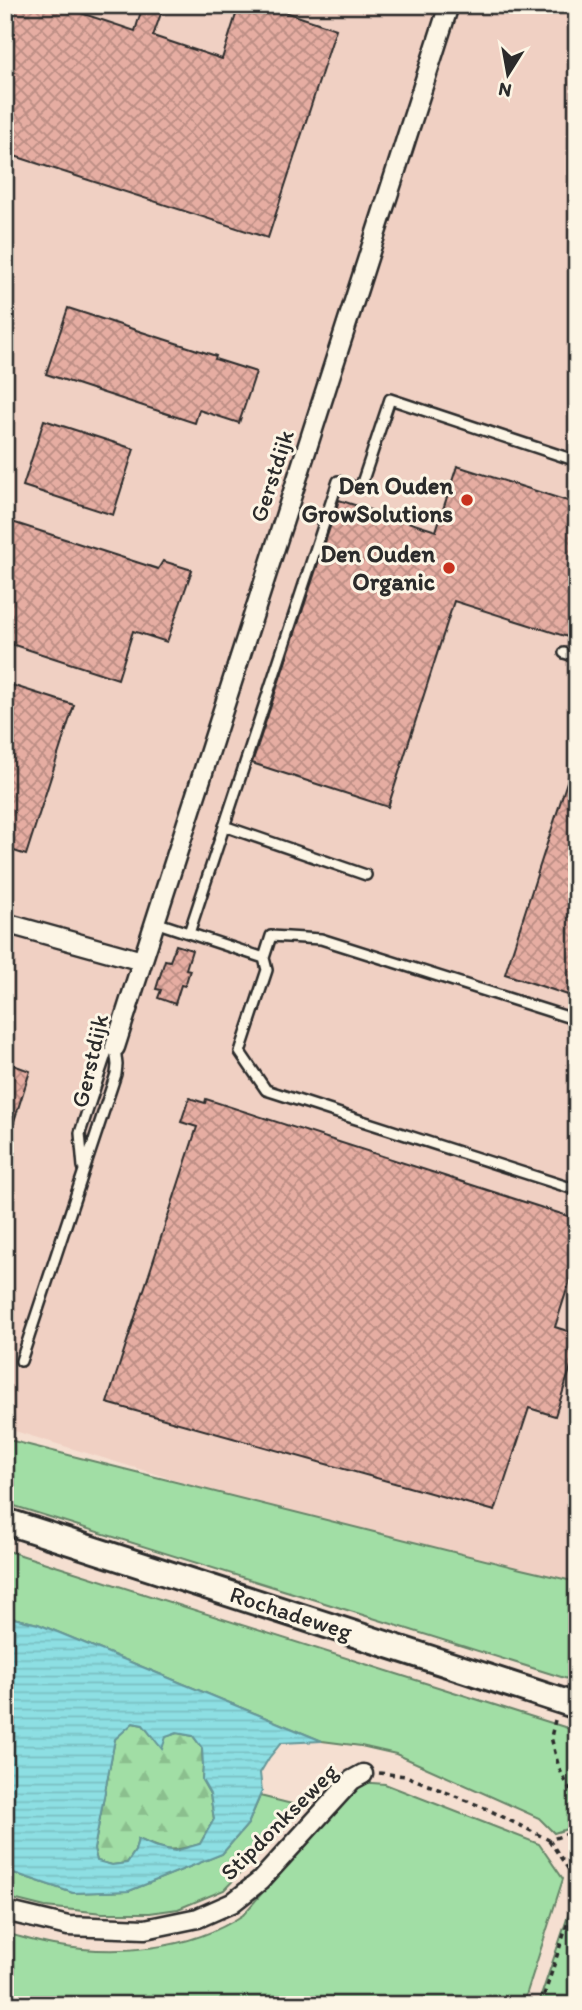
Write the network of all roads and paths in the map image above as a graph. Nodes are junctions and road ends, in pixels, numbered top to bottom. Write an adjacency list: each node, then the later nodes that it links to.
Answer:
1 (449, 5): 7 (street, Gerstdijk)
2 (577, 461): 5 (lane)
3 (564, 653): 4 (lane)
4 (577, 657)
5 (224, 826): 6 (lane); 9 (lane)
6 (366, 875)
7 (155, 922): 9 (lane); 11 (street, Gerstdijk)
8 (5, 923): 11 (street)
9 (189, 933): 10 (lane)
10 (264, 958): 12 (lane); 15 (lane)
11 (142, 961): 13 (street, Gerstdijk)
12 (577, 1020)
13 (111, 1050): 14 (lane, Gerstdijk); 14 (lane, Gerstdijk)
14 (84, 1172): 16 (lane, Gerstdijk)
15 (577, 1190)
16 (21, 1361)
17 (5, 1521): 18 (main road, Rochadeweg)
18 (577, 1706)
19 (555, 1718): 21 (path)
20 (363, 1774): 23 (path, Stipdonkseweg); 26 (street, Stipdonkseweg)
21 (577, 1804)
22 (577, 1831): 23 (path)
23 (549, 1840): 24 (path)
24 (577, 1882)
25 (577, 1894): 27 (path)
26 (5, 1911)
27 (541, 2005)

